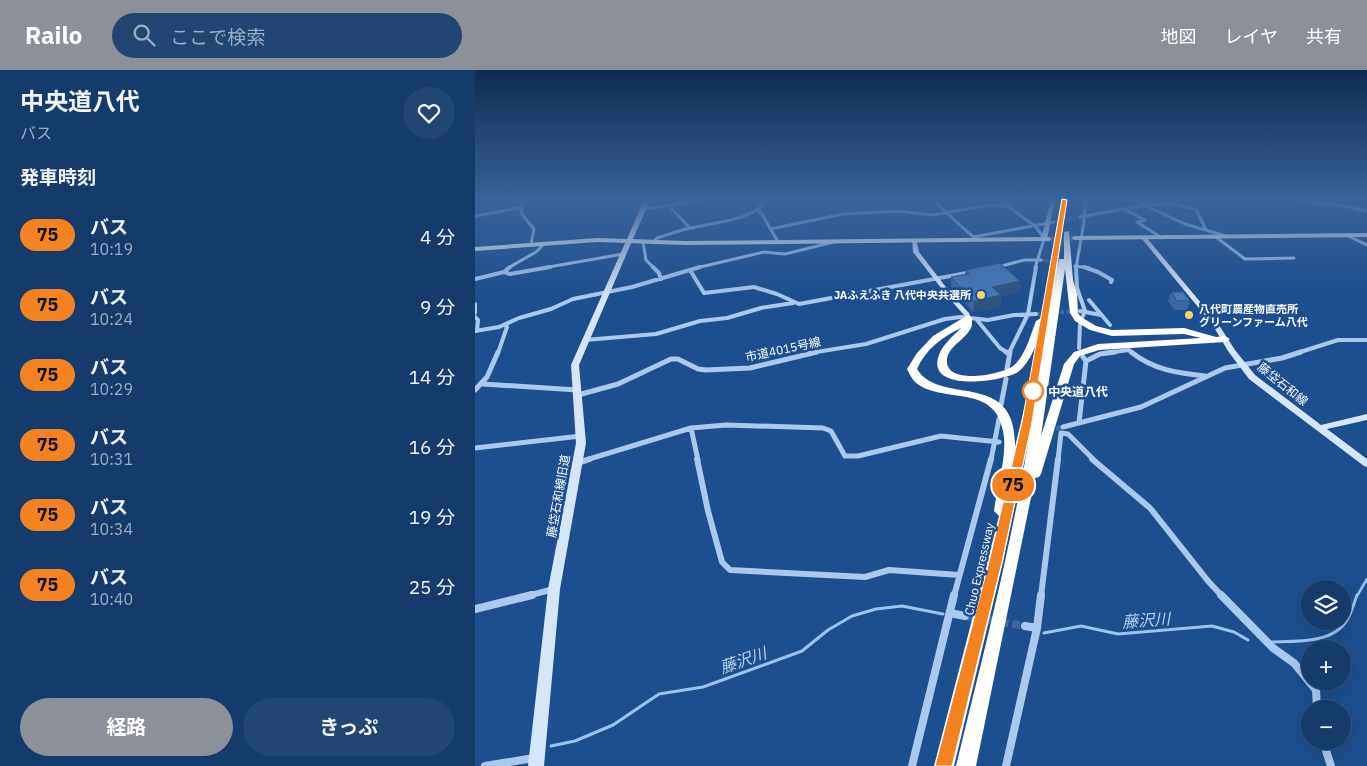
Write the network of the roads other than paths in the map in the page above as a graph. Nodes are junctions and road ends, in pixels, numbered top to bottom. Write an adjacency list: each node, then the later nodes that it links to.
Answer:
1 (535, 232): 30 (street)
2 (633, 232): 24 (main road)
3 (674, 232): 27 (street)
4 (773, 232): 28 (street)
5 (968, 232): 19 (street)
6 (1003, 232): 19 (street)
7 (1040, 232): 20 (street)
8 (1046, 232): 20 (street)
9 (1059, 232): 36 (highway, Chuo Expressway)
10 (1074, 232): 16 (highway)
11 (1076, 232): 16 (street)
12 (1153, 232): 22 (street)
13 (1215, 232): 18 (street)
14 (1346, 235): 15 (main road); 18 (main road); 31 (street)
15 (1367, 235)
16 (1074, 236): 21 (main road); 37 (street); 61 (highway); 88 (highway)
17 (1216, 237): 18 (main road); 22 (main road); 34 (street)
18 (1229, 237)
19 (975, 238): 20 (main road); 23 (main road)
20 (1045, 238): 35 (street)
21 (1144, 238): 22 (main road); 61 (main road, 藤垈石和線)
22 (1162, 238)
23 (914, 240): 25 (main road); 44 (street)
24 (629, 241): 26 (main road); 29 (main road); 33 (street, 藤垈石和線旧道)
25 (840, 241): 28 (main road); 39 (street)
26 (643, 242): 27 (main road); 42 (street)
27 (654, 242): 28 (main road)
28 (778, 242)
29 (545, 243): 30 (main road); 41 (street)
30 (531, 244): 32 (main road)
31 (1367, 245)
32 (475, 249)
33 (623, 254): 41 (street); 46 (street, 藤垈石和線旧道)
34 (1294, 258)
35 (1039, 260): 38 (street); 51 (street)
36 (1055, 260): 56 (highway); 85 (highway, Chuo Expressway)
37 (1075, 266): 45 (street); 50 (street)
38 (996, 268)
39 (690, 270): 42 (street); 48 (street)
40 (979, 270): 44 (street)
41 (504, 272): 43 (street)
42 (661, 278): 46 (street)
43 (475, 279)
44 (938, 279): 48 (street); 56 (street)
45 (1111, 282)
46 (606, 292): 58 (street); 62 (street, 藤垈石和線旧道)
47 (1089, 300): 54 (street)
48 (793, 303): 62 (street)
49 (475, 304): 53 (street)
50 (1082, 311): 54 (street); 55 (street)
51 (1027, 314): 52 (street, 市道4015号線); 56 (street, 市道4015号線); 65 (street)
52 (1036, 314)
53 (475, 315): 60 (street)
54 (1101, 316): 59 (street)
55 (1082, 318)
56 (972, 319): 65 (street); 72 (street, 市道4015号線); 85 (highway)
57 (1080, 324): 64 (street)
58 (505, 325): 60 (street); 70 (street)
59 (1110, 325)
60 (476, 331)
61 (1225, 339): 66 (main road, 藤垈石和線); 88 (highway)
62 (585, 340): 72 (street, 藤垈石和線旧道)
63 (1367, 340): 66 (street)
64 (1079, 348)
65 (1009, 354): 67 (street)
66 (1241, 364): 68 (street); 78 (main road, 藤垈石和線)
67 (1007, 368)
68 (1206, 376): 76 (street); 76 (street)
69 (1006, 379): 73 (street)
70 (483, 384): 71 (street); 72 (street, 市道4015号線)
71 (475, 390)
72 (578, 393): 80 (street, 藤垈石和線旧道)
73 (1001, 405)
74 (1367, 417): 78 (street)
75 (999, 419): 81 (street)
76 (1079, 423): 79 (street)
77 (691, 428): 81 (street); 83 (street); 86 (street)
78 (1320, 428): 84 (street, 藤垈石和線)
79 (1062, 430): 93 (street); 94 (street)
80 (581, 436): 82 (street); 83 (street, 藤垈石和線旧道)
81 (998, 442): 86 (street)
82 (475, 448)
83 (577, 463): 87 (street, 藤垈石和線旧道)
84 (1367, 464)
85 (996, 562): 99 (highway, Chuo Expressway)
86 (959, 575): 90 (street)
87 (554, 589): 89 (street); 96 (street, 藤垈石和線旧道)
88 (1002, 606): 100 (highway)
89 (475, 608)
90 (950, 612): 91 (street); 98 (street)
91 (965, 616)
92 (1025, 626): 93 (street)
93 (1037, 628): 101 (street)
94 (1317, 700)
95 (1326, 750): 102 (street)
96 (537, 762): 97 (street)
97 (485, 766)
98 (912, 766)
99 (944, 766)
100 (965, 766)
101 (1006, 766)
102 (1331, 766)

